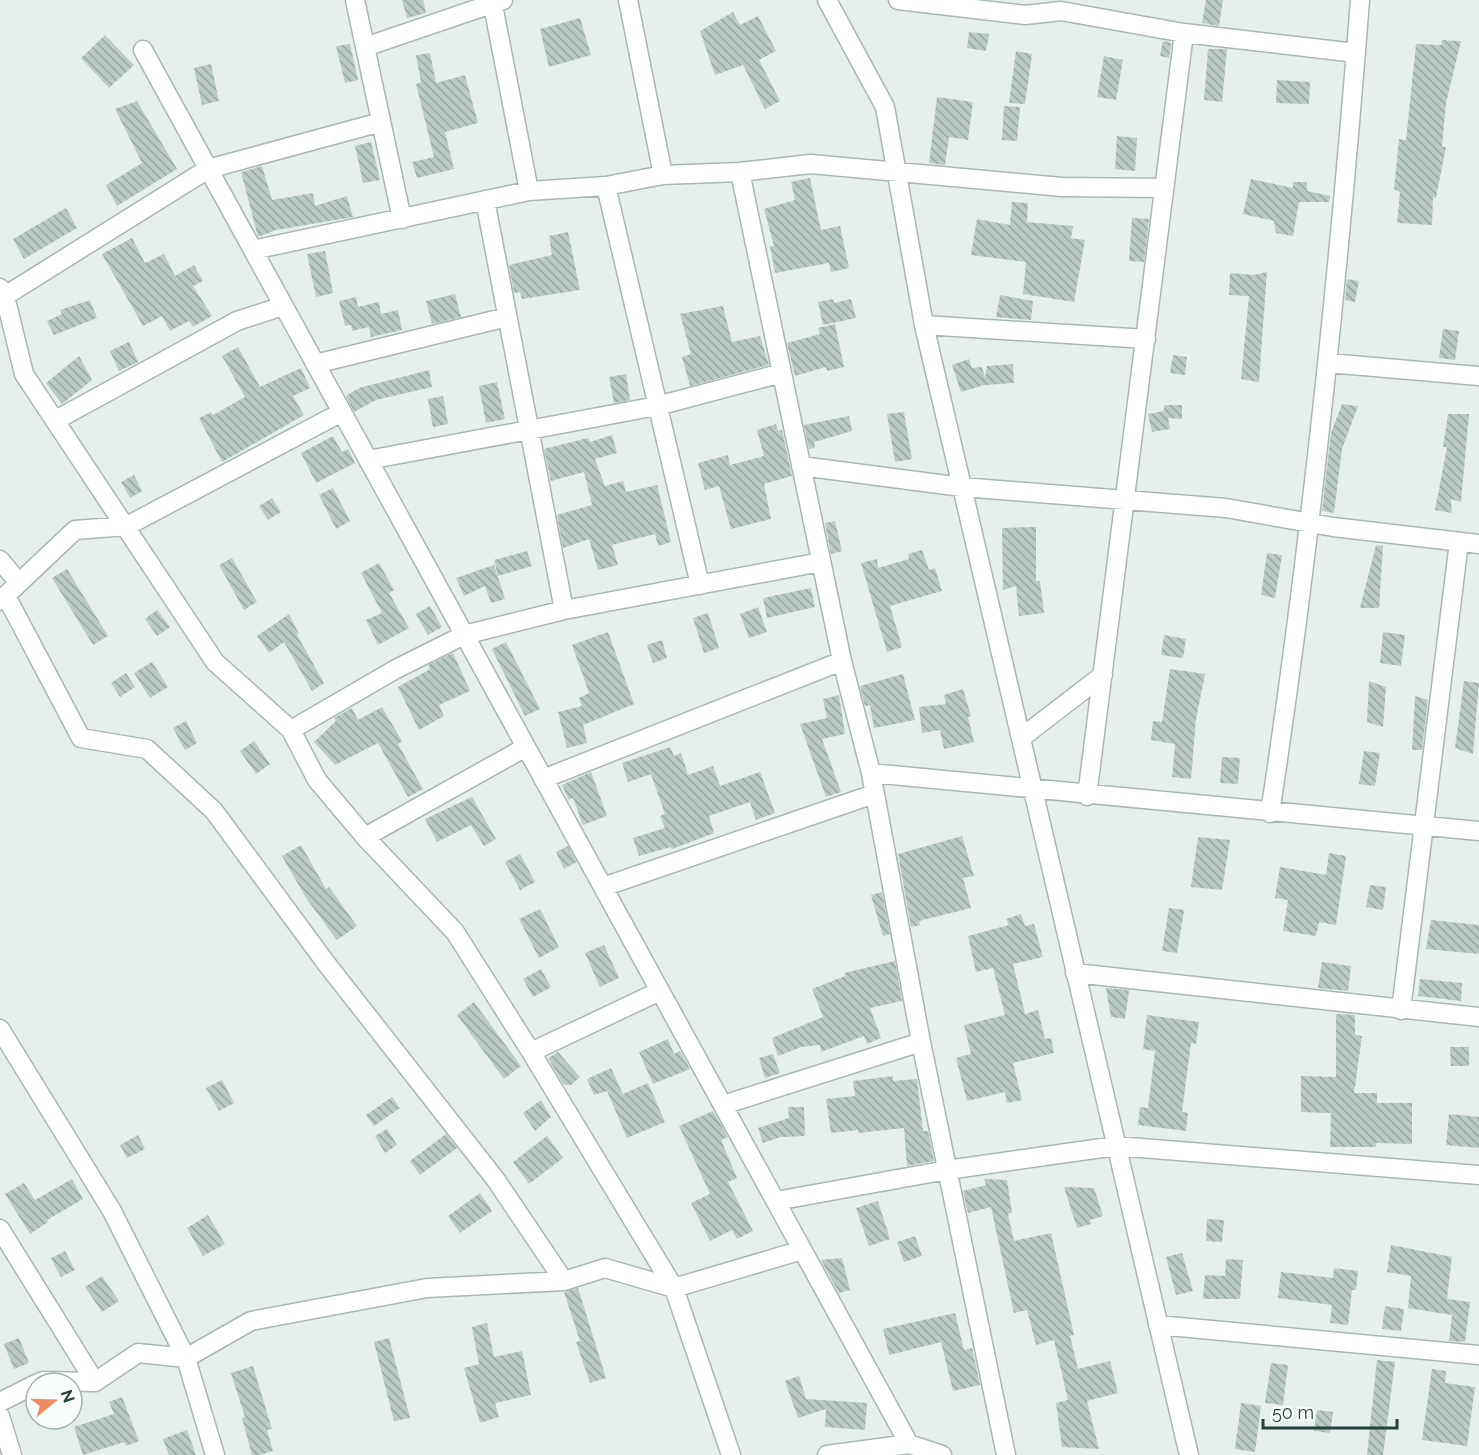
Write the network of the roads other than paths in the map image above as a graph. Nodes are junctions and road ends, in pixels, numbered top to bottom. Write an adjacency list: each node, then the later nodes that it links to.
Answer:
1 (355, 0): 9 (street)
2 (628, 0): 16 (street)
3 (827, 0): 15 (street)
4 (898, 0): 7 (street)
5 (1360, 0): 11 (street)
6 (496, 1): 9 (street); 19 (street)
7 (1062, 6): 8 (street)
8 (1184, 33): 11 (street); 18 (street)
9 (365, 47): 12 (street)
10 (143, 50): 13 (street)
11 (1356, 53): 28 (street)
12 (381, 122): 13 (street); 21 (street)
13 (208, 169): 22 (street); 23 (street)
14 (740, 172): 15 (street); 16 (street); 30 (street)
15 (898, 173): 18 (street); 26 (street)
16 (663, 175): 17 (street)
17 (606, 186): 19 (street); 32 (street)
18 (1164, 188): 27 (street)
19 (529, 191): 20 (street)
20 (484, 200): 21 (street); 25 (street)
21 (402, 219): 22 (street)
22 (253, 250): 24 (street)
23 (2, 295): 34 (street)
24 (283, 306): 29 (street); 34 (street)
25 (507, 317): 29 (street); 35 (street)
26 (924, 325): 27 (street); 38 (street)
27 (1146, 339): 39 (street)
28 (1328, 363): 31 (street); 40 (street)
29 (315, 364): 33 (street)
30 (782, 373): 32 (street); 37 (street)
31 (1479, 376)
32 (657, 406): 35 (street); 46 (street)
33 (342, 412): 36 (street); 41 (street)
34 (56, 420): 41 (street)
35 (529, 428): 36 (street); 48 (street)
36 (368, 460): 49 (street)
37 (801, 465): 38 (street); 45 (street)
38 (962, 487): 39 (street); 53 (street)
39 (1125, 501): 40 (street); 51 (street)
40 (1310, 521): 42 (street); 60 (street)
41 (127, 526): 47 (street); 52 (street)
42 (1459, 542): 43 (street); 61 (street)
43 (1479, 544)
44 (0, 560): 47 (street)
45 (821, 562): 46 (street); 50 (street)
46 (700, 585): 48 (street)
47 (8, 593): 79 (street)
48 (564, 610): 49 (street)
49 (464, 635): 52 (street); 54 (street)
50 (842, 661): 55 (street); 56 (street)
51 (1103, 675): 53 (street); 59 (street)
52 (291, 730): 63 (street)
53 (1021, 738): 57 (street)
54 (526, 747): 56 (street); 63 (street)
55 (871, 773): 57 (street); 58 (street)
56 (543, 779): 64 (street)
57 (1033, 790): 59 (street); 65 (street)
58 (874, 794): 64 (street); 70 (street)
59 (1088, 796): 60 (street)
60 (1270, 813): 61 (street)
61 (1424, 825): 62 (street); 67 (street)
62 (1479, 831)
63 (364, 837): 71 (street)
64 (603, 886): 66 (street)
65 (1076, 973): 67 (street); 73 (street)
66 (660, 991): 71 (street); 72 (street)
67 (1401, 1010): 68 (street)
68 (1479, 1017)
69 (0, 1029): 83 (street)
70 (921, 1042): 72 (street); 74 (street)
71 (531, 1052): 80 (street)
72 (723, 1105): 76 (street)
73 (1116, 1146): 74 (street); 75 (street); 81 (street)
74 (947, 1170): 76 (street); 95 (street)
75 (1479, 1175)
76 (776, 1201): 78 (street)
77 (0, 1229): 85 (street)
78 (802, 1250): 80 (street); 89 (street)
79 (564, 1281): 80 (street); 83 (street)
80 (674, 1288): 92 (street)
81 (1158, 1325): 82 (street); 96 (street)
82 (1479, 1355)
83 (186, 1358): 85 (street); 91 (street)
84 (84, 1382): 85 (street)
85 (94, 1382)
86 (24, 1390): 87 (street)
87 (0, 1402)
88 (0, 1416): 90 (street)
89 (909, 1444): 93 (street); 94 (street)
90 (12, 1455)
91 (215, 1455)
92 (731, 1455)
93 (827, 1455)
94 (942, 1455)
95 (1006, 1455)
96 (1189, 1455)

